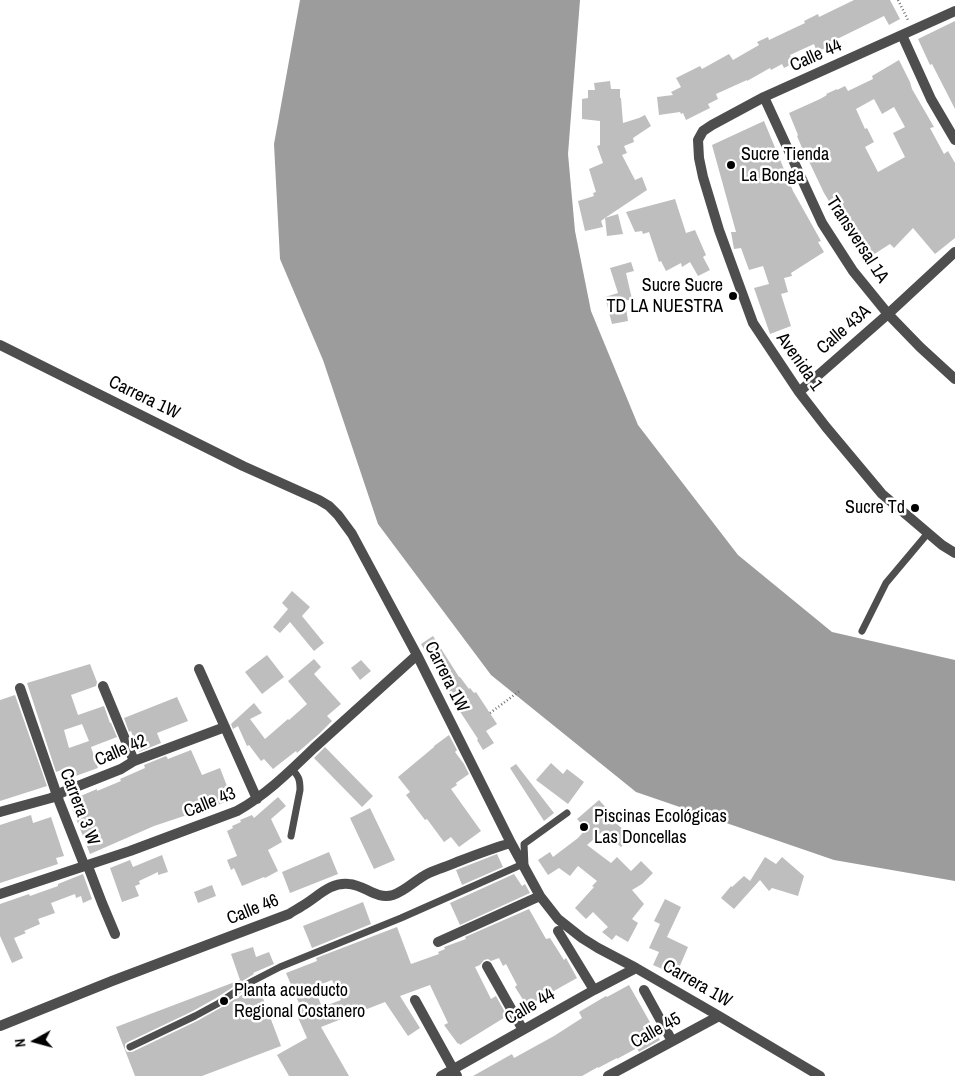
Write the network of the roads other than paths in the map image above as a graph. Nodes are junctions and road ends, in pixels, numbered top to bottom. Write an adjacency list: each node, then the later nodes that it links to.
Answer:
1 (955, 11): 2 (street, Calle 44)
2 (902, 35): 3 (street, Calle 44); 5 (street)
3 (764, 98): 4 (street, Calle 44); 7 (street, Transversal 1A)
4 (698, 140): 10 (street, Avenida 1)
5 (955, 140)
6 (955, 252): 7 (street, Calle 43A)
7 (888, 314): 9 (street, Transversal 1A); 10 (street, Calle 43A)
8 (0, 345): 14 (street, Carrera 1W)
9 (955, 379)
10 (799, 392): 11 (street, Avenida 1)
11 (928, 533): 12 (street, Avenida 1); 13 (lane)
12 (955, 553)
13 (862, 631)
14 (417, 655): 20 (street, Calle 43); 26 (street, Carrera 1W)
15 (199, 669): 18 (street)
16 (103, 686): 19 (street)
17 (20, 688): 21 (street, Carrera 3 W)
18 (225, 727): 19 (street, Calle 42); 22 (street)
19 (134, 762): 21 (street, Calle 42)
20 (292, 769): 22 (street, Calle 43); 25 (lane)
21 (57, 796): 23 (street, Calle 42); 27 (street, Carrera 3 W)
22 (257, 799): 27 (street, Calle 43)
23 (0, 812)
24 (567, 813): 28 (lane)
25 (291, 836)
26 (512, 843): 28 (street, Carrera 1W); 40 (street, Calle 46)
27 (86, 866): 29 (street, Calle 43); 32 (street, Carrera 3 W)
28 (524, 866): 30 (street, Carrera 1W); 43 (lane)
29 (0, 894)
30 (540, 896): 33 (street); 35 (street, Carrera 1W)
31 (558, 931): 36 (street)
32 (115, 934)
33 (438, 942)
34 (487, 966): 41 (street)
35 (636, 968): 36 (street, Calle 44); 39 (street, Carrera 1W)
36 (594, 990): 41 (street, Calle 44)
37 (644, 990): 42 (street)
38 (416, 1000): 44 (street)
39 (719, 1016): 42 (street, Calle 45); 47 (street, Carrera 1W)
40 (0, 1026)
41 (523, 1030): 44 (street, Calle 44)
42 (672, 1041): 46 (street, Calle 45)
43 (130, 1047)
44 (456, 1073): 45 (street, Calle 44)
45 (441, 1076)
46 (608, 1076)
47 (820, 1076)

